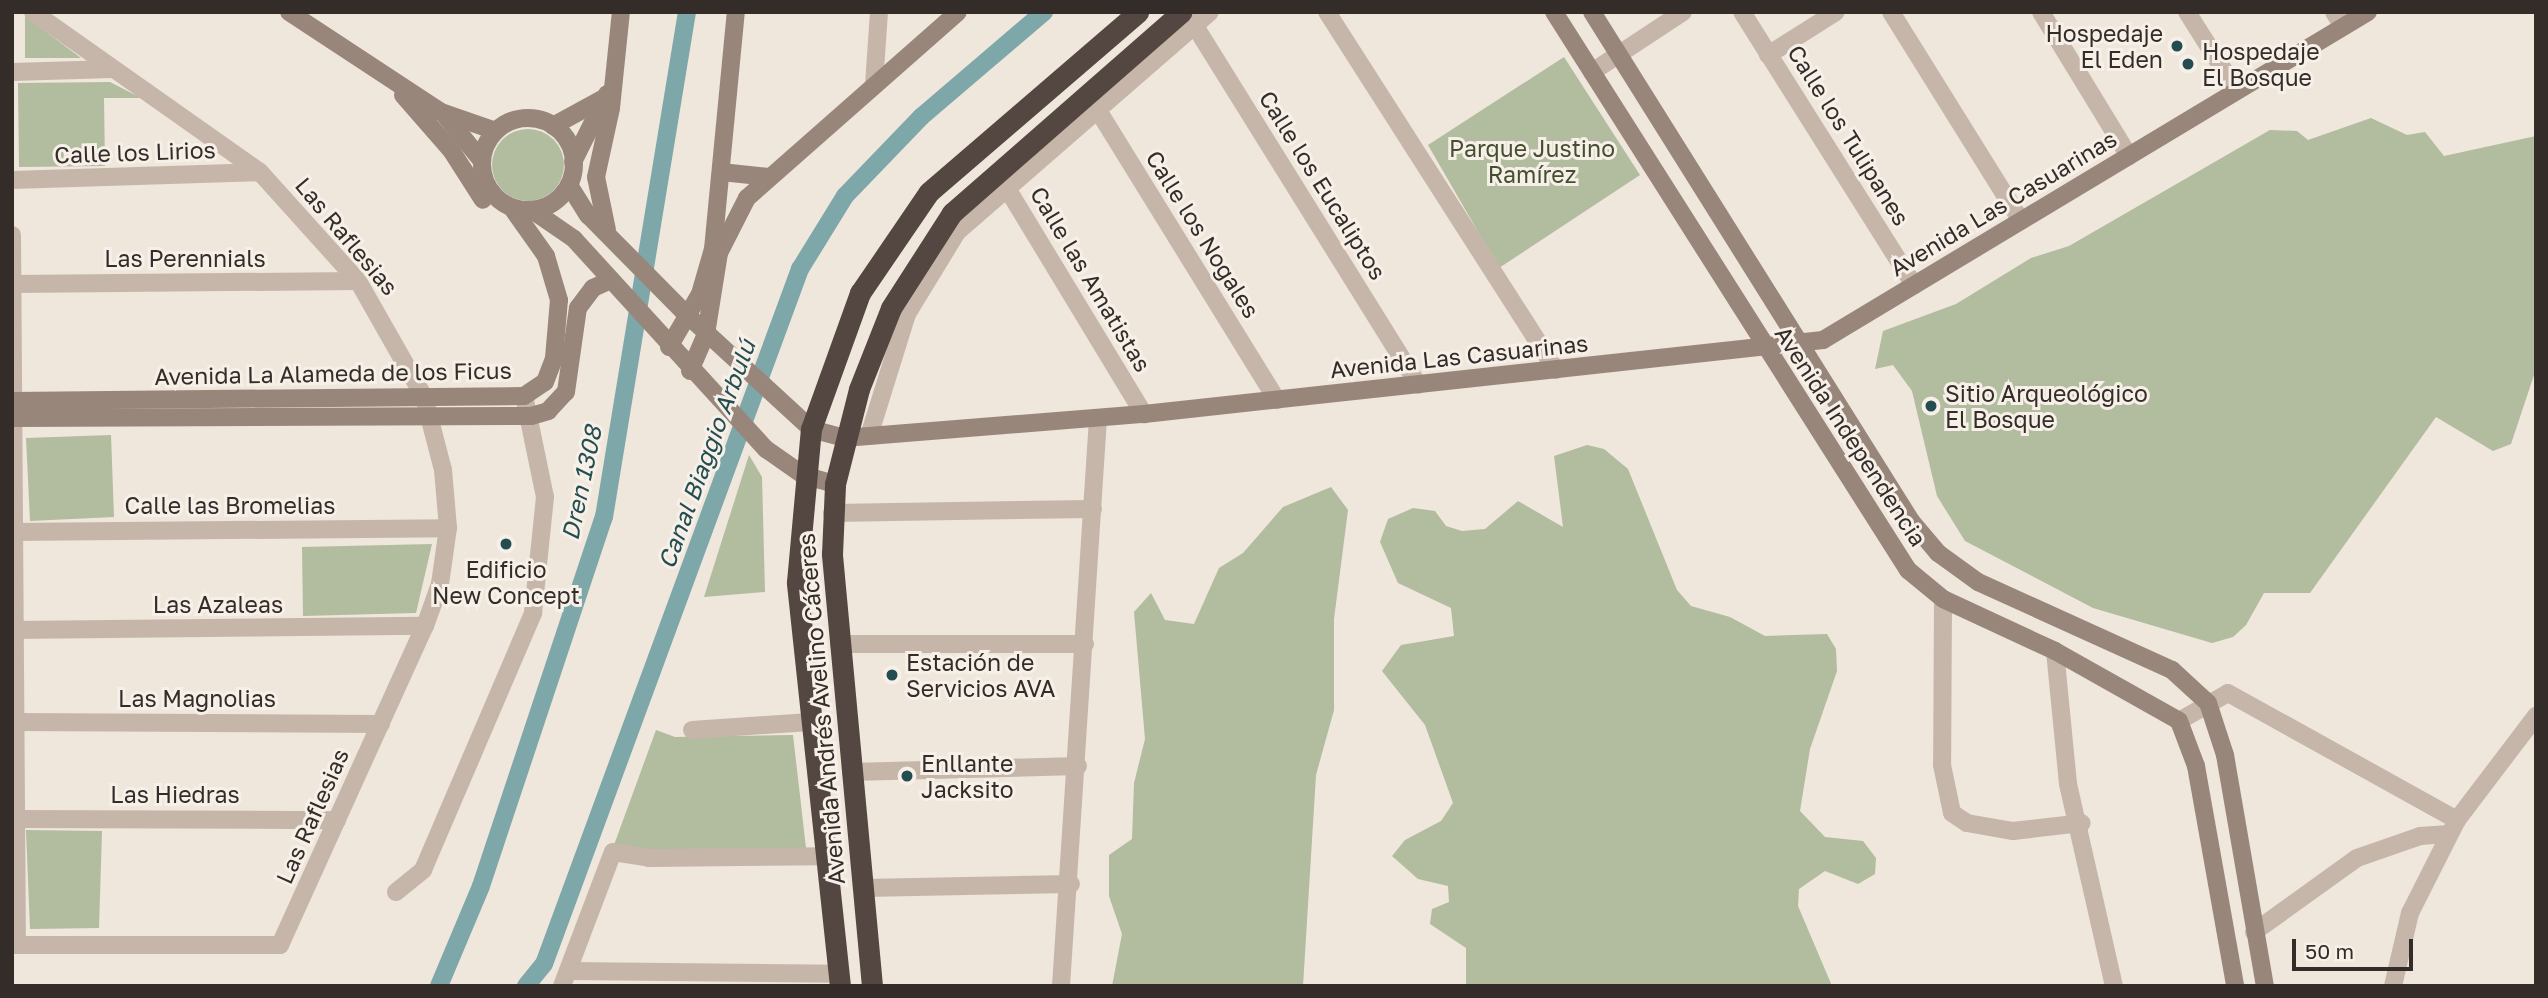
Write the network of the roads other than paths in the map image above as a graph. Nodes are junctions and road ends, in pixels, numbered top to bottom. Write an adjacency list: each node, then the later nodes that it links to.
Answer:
1 (33, 12): 23 (street, Las Raflesias)
2 (289, 12): 26 (street)
3 (621, 12): 29 (street)
4 (736, 12): 38 (street)
5 (879, 12): 27 (street)
6 (958, 12): 27 (street)
7 (1138, 12): 39 (highway, Avenida Andrés Avelino Cáceres)
8 (1210, 12): 19 (street, Avenida Andrés Avelino Cáceres)
9 (1327, 12): 60 (street)
10 (1554, 12): 25 (street, Avenida Independencia)
11 (1592, 12): 21 (street, Avenida Independencia)
12 (1683, 12): 21 (street)
13 (1742, 12): 22 (street, Calle los Tulipanes)
14 (1836, 12): 22 (street)
15 (1891, 12): 47 (street)
16 (2041, 12): 34 (street)
17 (2187, 12): 28 (street)
18 (2368, 12): 20 (street, Avenida Las Casuarinas)
19 (1187, 17): 30 (highway, Avenida Andrés Avelino Cáceres); 62 (street, Calle los Eucaliptos)
20 (2339, 20): 28 (street, Avenida Las Casuarinas)
21 (1619, 54): 25 (street); 58 (street, Avenida Independencia)
22 (1768, 55): 54 (street, Calle los Tulipanes)
23 (112, 69): 24 (street); 37 (street, Las Raflesias)
24 (12, 72)
25 (1592, 72): 59 (street, Avenida Independencia)
26 (386, 78): 31 (street); 50 (street)
27 (874, 85): 41 (street)
28 (2237, 91): 34 (street, Avenida Las Casuarinas)
29 (607, 93): 32 (street); 36 (street); 48 (street)
30 (1091, 100): 40 (highway, Avenida Andrés Avelino Cáceres); 65 (street, Calle los Nogales)
31 (441, 112): 33 (street); 35 (street)
32 (553, 126): 33 (street); 36 (street)
33 (496, 131): 35 (street)
34 (2129, 156): 47 (street, Avenida Las Casuarinas)
35 (482, 161): 45 (street)
36 (573, 162): 43 (street)
37 (260, 172): 42 (street, Calle los Lirios); 51 (street, Las Raflesias)
38 (720, 172): 41 (street); 55 (street)
39 (947, 175): 44 (highway); 71 (highway, Avenida Andrés Avelino Cáceres)
40 (1000, 176): 44 (highway, Avenida Andrés Avelino Cáceres); 67 (street, Calle las Amatistas)
41 (769, 177): 56 (street)
42 (12, 180)
43 (569, 185): 46 (street); 48 (street, Avenida Las Casuarinas)
44 (975, 202): 72 (street, Avenida Andrés Avelino Cáceres); 73 (highway, Avenida Andrés Avelino Cáceres)
45 (512, 208): 46 (street); 50 (street, Avenida La Alameda de los Ficus)
46 (533, 210): 52 (street)
47 (2021, 221): 54 (street, Avenida Las Casuarinas)
48 (608, 233): 55 (street, Avenida Las Casuarinas)
49 (12, 235): 53 (street)
50 (535, 236): 63 (street, Avenida La Alameda de los Ficus)
51 (358, 281): 53 (street, Las Perennials); 64 (street, Las Raflesias)
52 (612, 283): 57 (street); 69 (street)
53 (12, 284): 66 (street)
54 (1914, 285): 58 (street, Avenida Las Casuarinas)
55 (685, 313): 56 (street, Avenida Las Casuarinas); 57 (street)
56 (706, 334): 61 (street); 71 (street, Avenida Las Casuarinas)
57 (666, 343): 61 (street)
58 (1800, 346): 59 (street, Avenida Las Casuarinas); 86 (street, Avenida Independencia)
59 (1766, 349): 60 (street, Avenida Las Casuarinas); 80 (street, Avenida Independencia)
60 (1556, 370): 62 (street, Avenida Las Casuarinas)
61 (690, 371): 74 (street)
62 (1418, 384): 65 (street, Avenida Las Casuarinas)
63 (524, 396): 64 (street, Avenida La Alameda de los Ficus); 69 (street)
64 (424, 397): 66 (street, Avenida La Alameda de los Ficus); 68 (street, Las Raflesias)
65 (1277, 400): 67 (street, Avenida Las Casuarinas)
66 (13, 410): 68 (street, Avenida La Alameda de los Ficus); 79 (street)
67 (1144, 414): 70 (street, Avenida Las Casuarinas)
68 (430, 416): 69 (street, Avenida La Alameda de los Ficus); 78 (street, Las Raflesias)
69 (531, 416): 102 (street)
70 (1098, 418): 72 (street, Avenida Las Casuarinas); 76 (street)
71 (811, 429): 73 (street, Avenida Las Casuarinas); 74 (highway, Avenida Andrés Avelino Cáceres)
72 (869, 436): 73 (street, Avenida Las Casuarinas)
73 (844, 438): 75 (highway, Avenida Andrés Avelino Cáceres)
74 (803, 475): 75 (street); 90 (highway, Avenida Andrés Avelino Cáceres)
75 (835, 484): 77 (highway, Avenida Andrés Avelino Cáceres)
76 (1093, 509): 77 (street); 84 (street)
77 (832, 513): 83 (highway, Avenida Andrés Avelino Cáceres)
78 (448, 528): 79 (street, Calle las Bromelias); 81 (street, Las Raflesias)
79 (14, 532): 82 (street)
80 (1943, 599): 85 (street, Avenida Independencia); 97 (street)
81 (425, 626): 82 (street, Las Azaleas); 91 (street, Las Raflesias)
82 (14, 629): 89 (street)
83 (839, 644): 84 (street); 94 (highway, Avenida Andrés Avelino Cáceres)
84 (1086, 644): 93 (street)
85 (2055, 651): 88 (street, Avenida Independencia); 97 (street)
86 (2208, 703): 88 (street); 98 (street); 103 (street, Avenida Independencia)
87 (2536, 716): 98 (street)
88 (2179, 721): 110 (street)
89 (14, 722): 91 (street, Las Magnolias); 95 (street)
90 (810, 722): 92 (street); 99 (highway, Avenida Andrés Avelino Cáceres)
91 (381, 724): 96 (street, Las Raflesias)
92 (692, 730)
93 (1078, 766): 94 (street); 100 (street)
94 (851, 772): 101 (highway, Avenida Andrés Avelino Cáceres)
95 (15, 819): 96 (street, Las Hiedras); 104 (street)
96 (337, 820): 104 (street, Las Raflesias)
97 (2082, 822): 109 (street)
98 (2453, 827): 103 (street); 112 (street)
99 (827, 856): 105 (street); 106 (highway, Avenida Andrés Avelino Cáceres)
100 (1072, 884): 101 (street); 108 (street)
101 (863, 888): 107 (highway, Avenida Andrés Avelino Cáceres)
102 (396, 892)
103 (2254, 932): 111 (street, Avenida Independencia)
104 (15, 945)
105 (565, 978): 106 (street)
106 (839, 980)
107 (872, 986)
108 (1061, 986)
109 (2114, 986)
110 (2235, 986)
111 (2265, 986)
112 (2393, 986)

